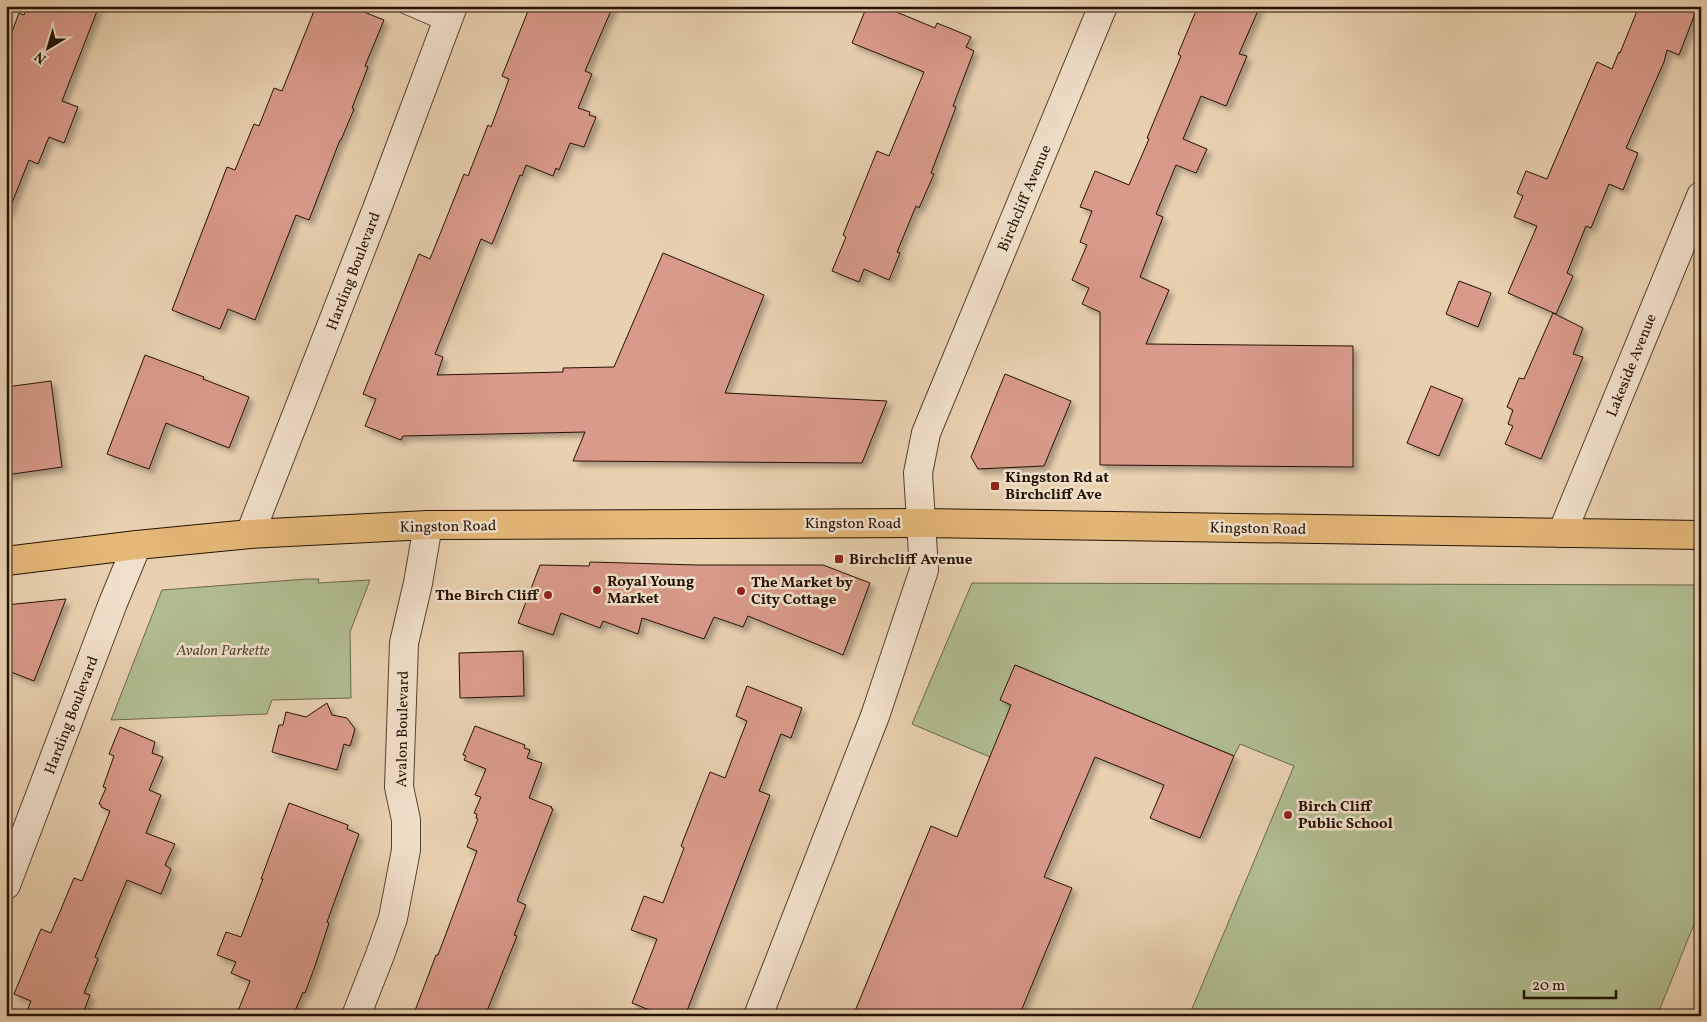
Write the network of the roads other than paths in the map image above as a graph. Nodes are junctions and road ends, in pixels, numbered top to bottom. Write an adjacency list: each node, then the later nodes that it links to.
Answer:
1 (404, 6): 3 (lane)
2 (1103, 6): 5 (street, Birchcliff Avenue)
3 (449, 15): 7 (street, Harding Boulevard)
4 (1701, 196): 8 (street, Lakeside Avenue)
5 (921, 522): 6 (main road, Kingston Road); 8 (main road, Kingston Road); 14 (street, Birchcliff Avenue)
6 (428, 525): 7 (main road, Kingston Road); 13 (street, Avalon Boulevard)
7 (250, 534): 10 (main road, Kingston Road)
8 (1562, 534): 9 (main road, Kingston Road)
9 (1701, 535)
10 (137, 545): 11 (main road, Kingston Road); 12 (street, Harding Boulevard)
11 (6, 561)
12 (6, 885)
13 (356, 1016)
14 (758, 1016)

